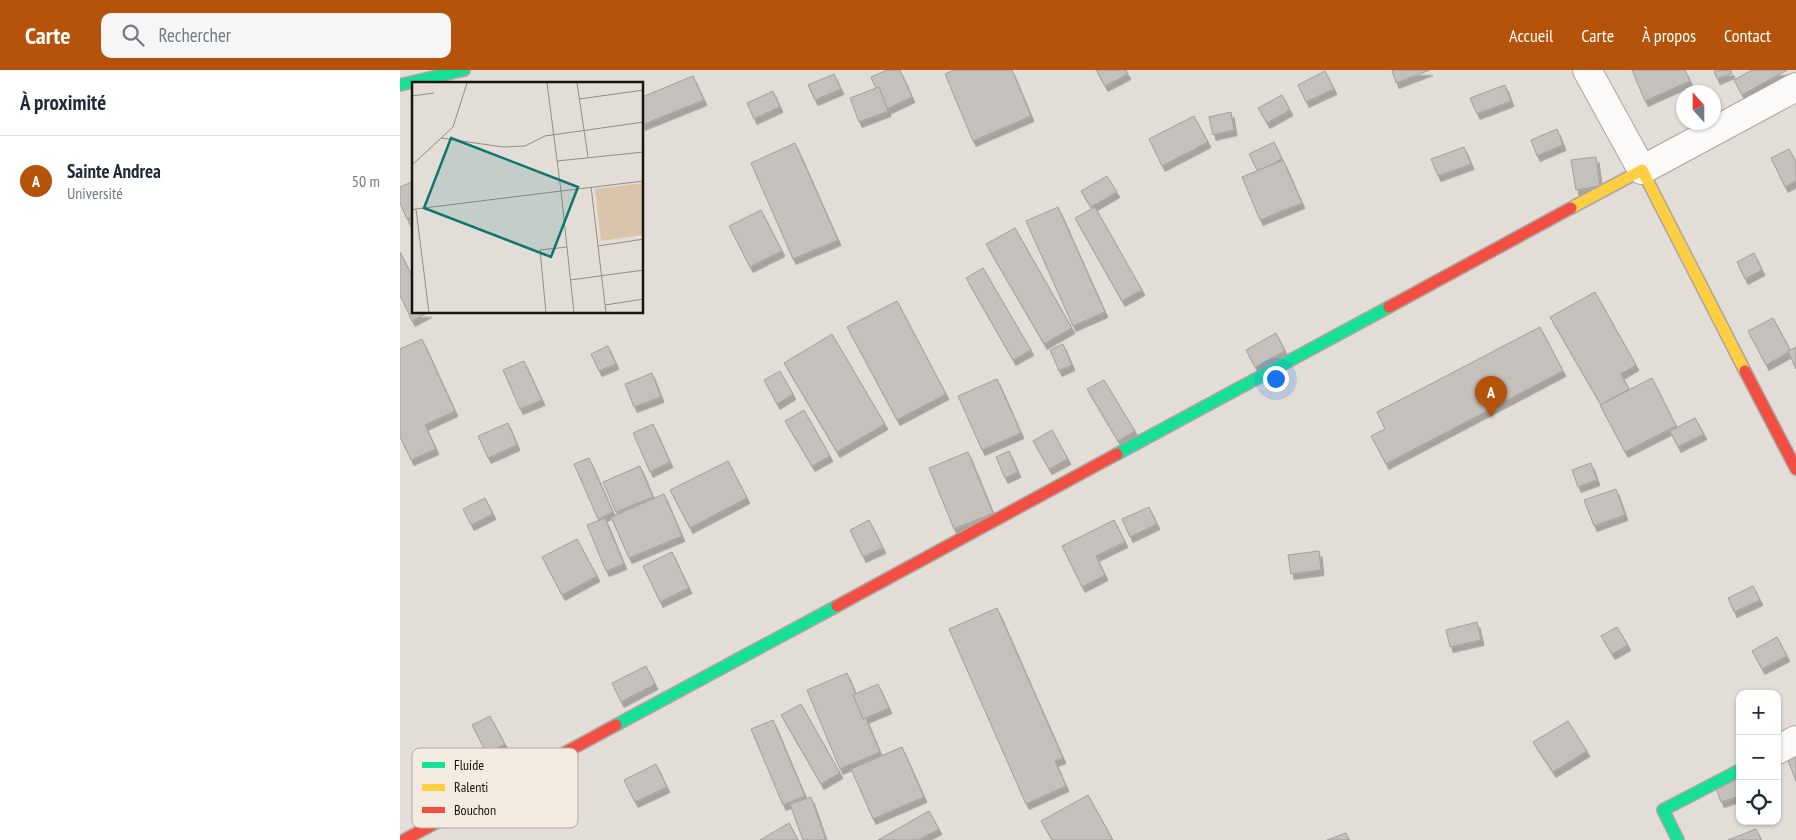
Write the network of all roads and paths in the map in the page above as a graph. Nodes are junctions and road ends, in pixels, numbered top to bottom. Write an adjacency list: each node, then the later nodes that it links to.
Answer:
1 (464, 70): 3 (street)
2 (1587, 70): 5 (street)
3 (413, 82)
4 (1796, 87): 5 (street)
5 (1642, 170): 6 (street); 8 (street)
6 (1796, 469)
7 (1796, 740): 9 (street)
8 (574, 748)
9 (1781, 748)
10 (1736, 772): 13 (street)
11 (426, 828): 12 (street)
12 (404, 840)
13 (1678, 840)

